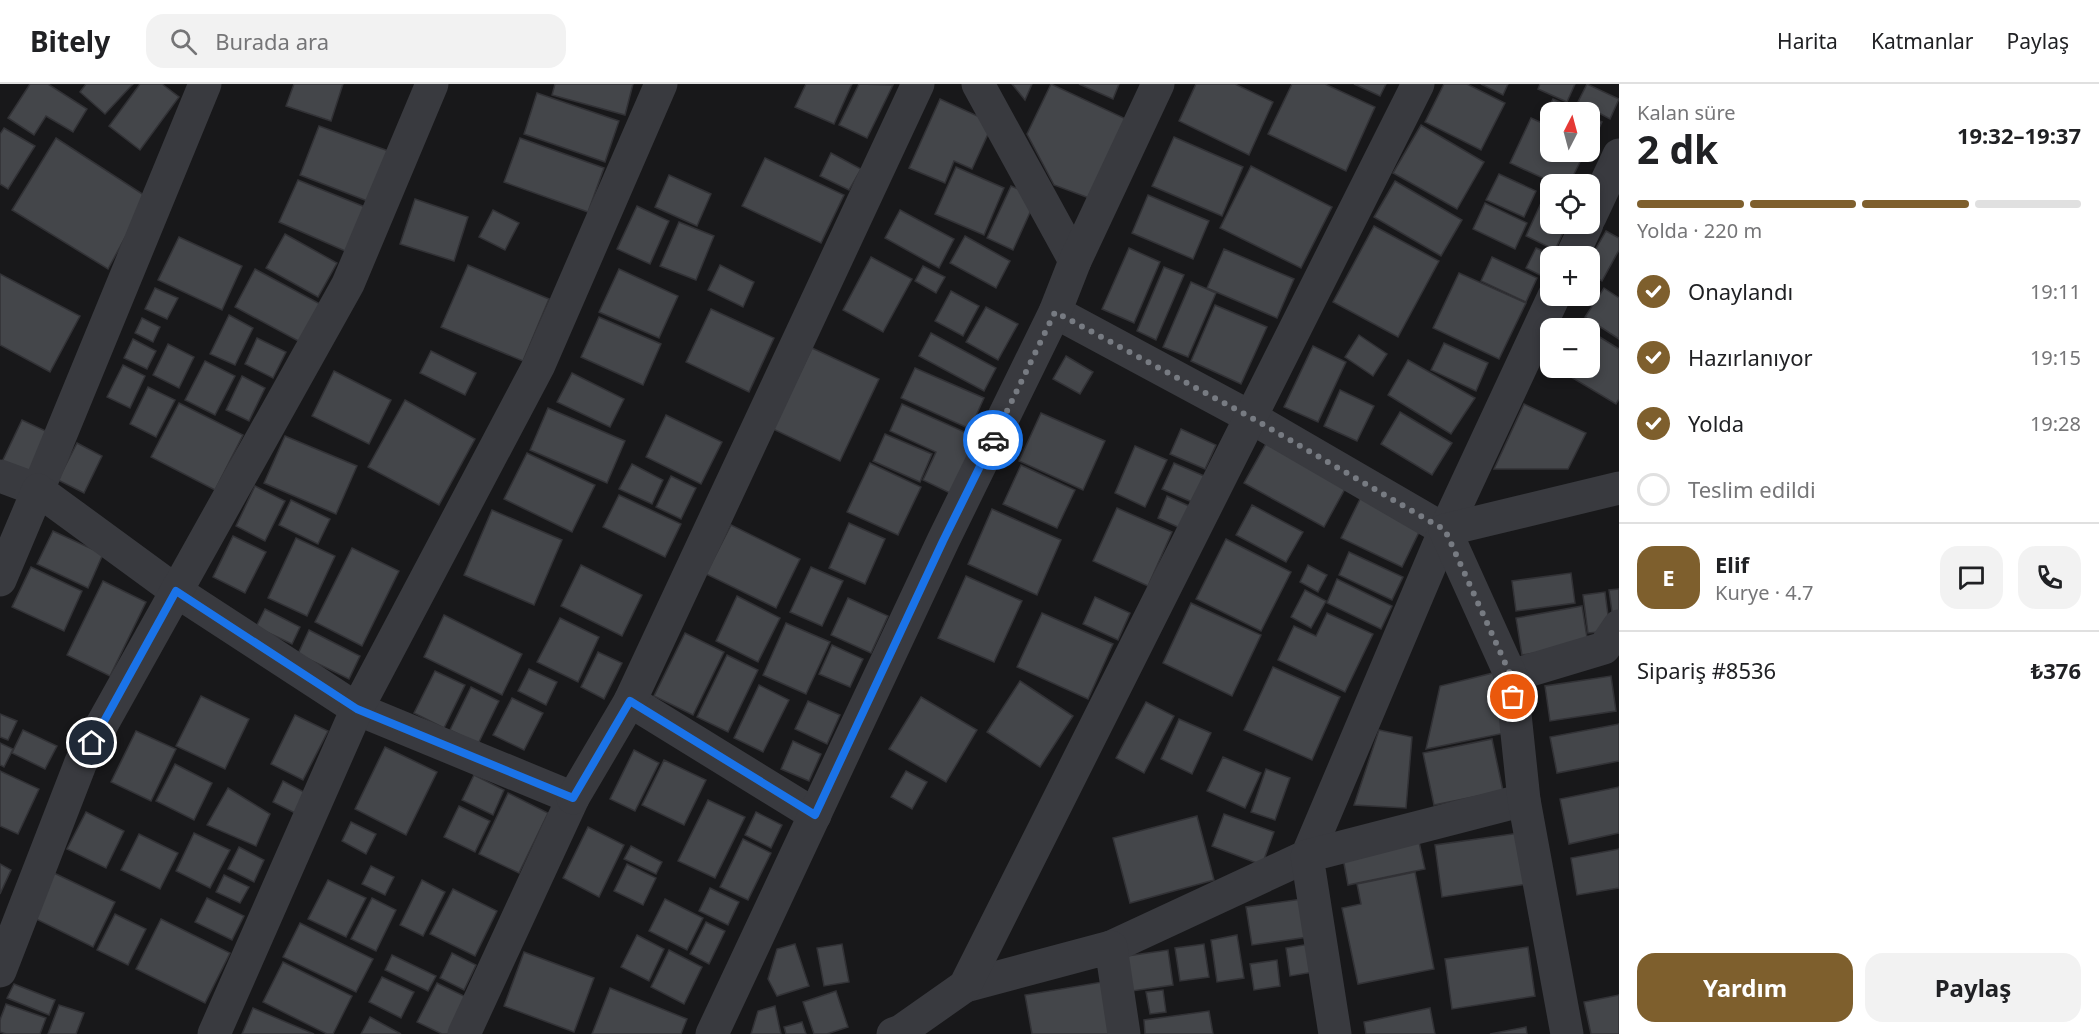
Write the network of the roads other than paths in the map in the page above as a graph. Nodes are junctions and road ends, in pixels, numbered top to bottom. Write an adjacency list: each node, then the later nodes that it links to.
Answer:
1 (205, 84): 16 (street)
2 (432, 84): 19 (street)
3 (661, 84): 23 (street)
4 (918, 84): 22 (street)
5 (978, 84): 10 (street)
6 (1158, 84): 10 (street)
7 (1418, 84): 13 (street)
8 (1619, 155): 9 (street)
9 (1600, 196)
10 (1075, 261): 12 (street)
11 (1549, 306): 17 (street)
12 (1055, 312): 13 (street); 26 (street)
13 (1252, 418): 17 (street); 30 (street)
14 (0, 476): 16 (street)
15 (1619, 488): 17 (street)
16 (38, 490): 18 (street); 19 (street)
17 (1445, 530): 21 (street); 27 (street)
18 (0, 580)
19 (176, 591): 23 (street); 29 (street)
20 (1619, 626): 21 (street)
21 (1511, 676): 25 (street)
22 (630, 701): 24 (street); 26 (street)
23 (357, 709): 24 (street); 33 (street)
24 (573, 798): 34 (street)
25 (1524, 800): 27 (street); 37 (street)
26 (815, 815): 31 (street)
27 (1307, 856): 28 (street); 36 (street)
28 (1112, 947): 30 (street); 35 (street)
29 (0, 971)
30 (965, 986): 32 (street)
31 (718, 1028)
32 (899, 1033)
33 (214, 1034)
34 (464, 1034)
35 (1124, 1034)
36 (1335, 1034)
37 (1567, 1034)

